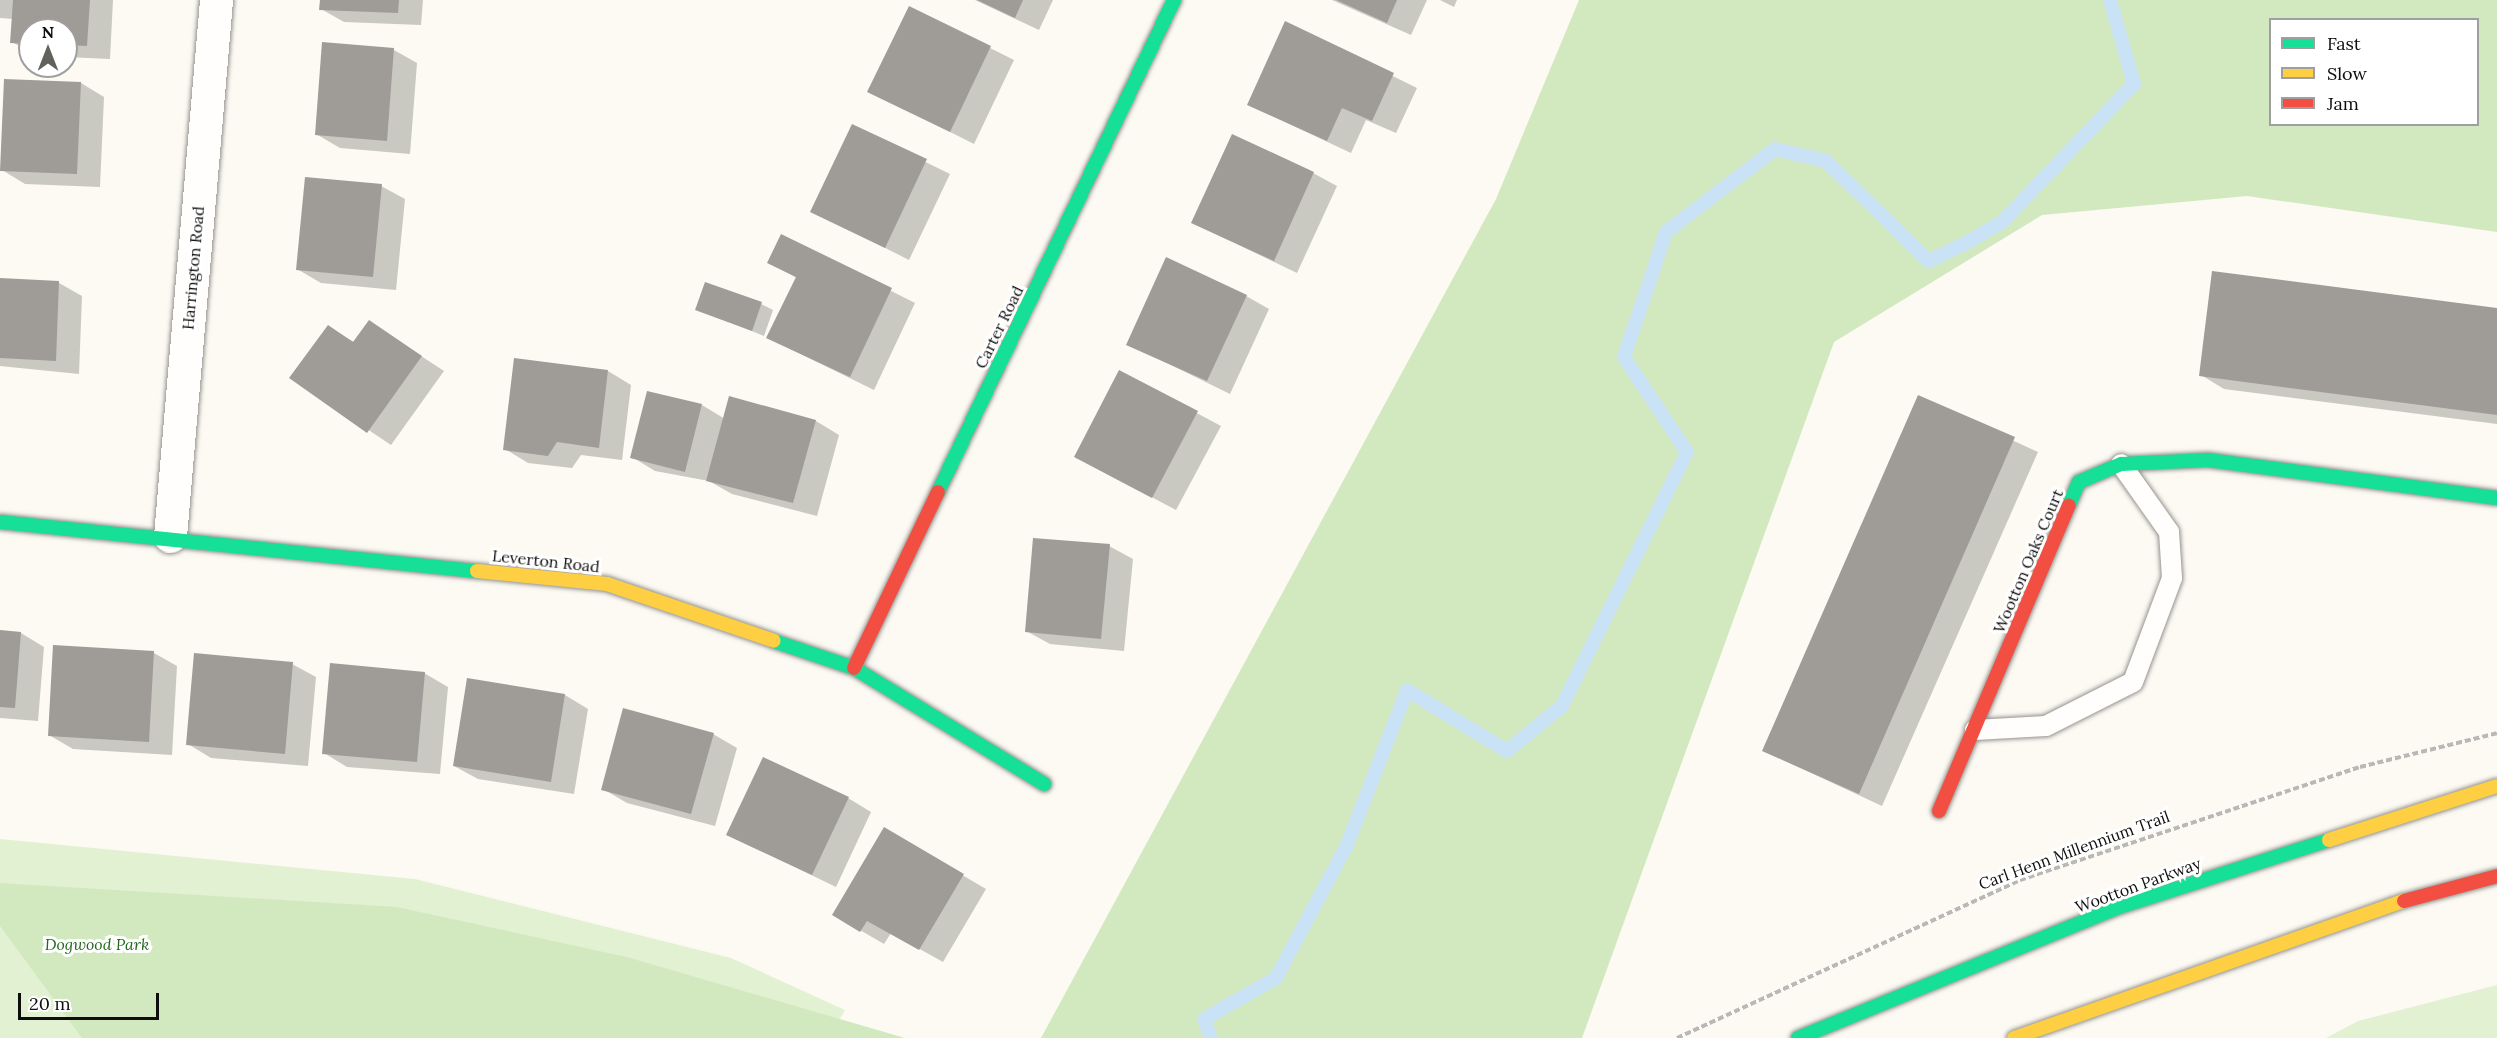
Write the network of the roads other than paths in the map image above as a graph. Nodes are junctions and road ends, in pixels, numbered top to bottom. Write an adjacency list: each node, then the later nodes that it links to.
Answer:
1 (216, 0): 6 (street, Harrington Road)
2 (1174, 0): 7 (street, Carter Road)
3 (2121, 464): 4 (street, Wootton Oaks Court); 8 (street, Wootton Oaks Court); 8 (lane)
4 (2497, 498)
5 (0, 522): 6 (street, Leverton Road)
6 (170, 536): 7 (street, Leverton Road)
7 (854, 668): 9 (street, Leverton Road)
8 (1975, 730): 11 (street, Wootton Oaks Court)
9 (1044, 784)
10 (2497, 786): 13 (street, Wootton Parkway)
11 (1939, 811)
12 (2497, 876): 14 (street)
13 (1798, 1038)
14 (2014, 1038)

